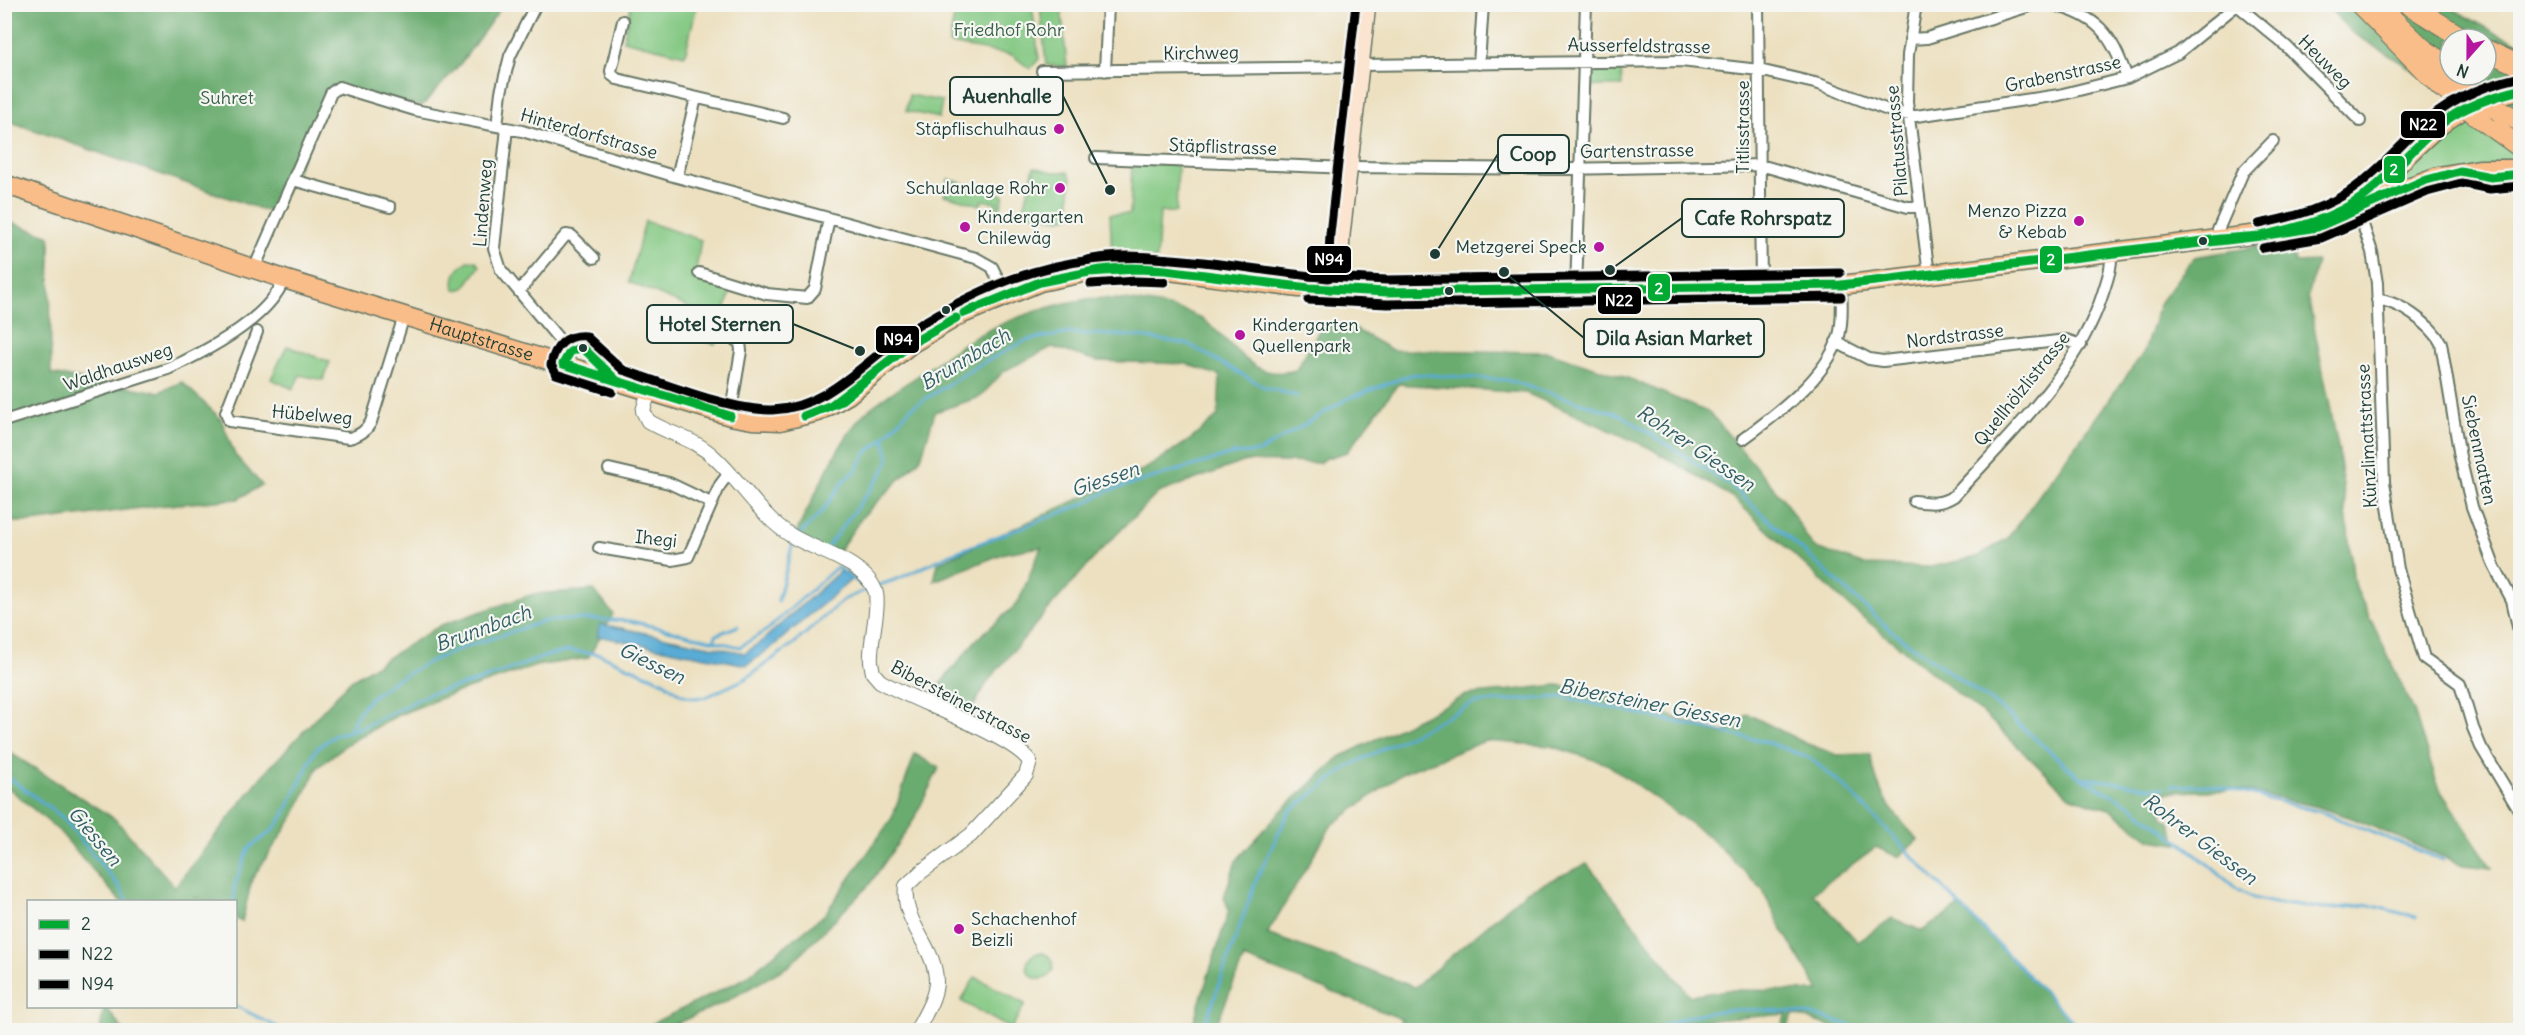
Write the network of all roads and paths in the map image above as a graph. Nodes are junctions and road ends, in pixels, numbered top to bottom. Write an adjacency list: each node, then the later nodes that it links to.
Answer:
1 (536, 4): 38 (street, Lindenweg)
2 (1108, 4): 28 (street)
3 (1368, 4): 22 (main road)
4 (1483, 4): 20 (street)
5 (1586, 4): 19 (street)
6 (1758, 4): 25 (street, Titlisstrasse)
7 (1916, 4): 17 (street, Pilatusstrasse)
8 (2036, 4): 17 (street)
9 (2050, 4): 29 (street)
10 (2360, 4): 24 (highway)
11 (2366, 4): 26 (highway)
12 (2377, 4): 21 (highway)
13 (2408, 4): 16 (highway)
14 (2237, 5): 29 (street, Grabenstrasse); 37 (street, Heuweg)
15 (623, 21): 33 (street)
16 (2445, 27)
17 (1910, 39): 35 (street, Pilatusstrasse)
18 (2498, 56): 23 (highway)
19 (1584, 61): 20 (street, Ausserfeldstrasse); 25 (street, Ausserfeldstrasse); 44 (street)
20 (1479, 64): 22 (street, Ausserfeldstrasse)
21 (2438, 65)
22 (1361, 66): 28 (street, Kirchweg); 43 (main road)
23 (2520, 66)
24 (2438, 68)
25 (1759, 69): 35 (street, Ausserfeldstrasse); 42 (street, Titlisstrasse)
26 (2438, 69)
27 (1042, 71): 28 (street, Kirchweg)
28 (1105, 71)
29 (2127, 78): 35 (street, Grabenstrasse)
30 (2457, 87): 40 (highway, bridge)
31 (2467, 87): 34 (highway)
32 (2520, 90): 51 (main road, Hauptstrasse)
33 (696, 98): 36 (street); 46 (street)
34 (2513, 113)
35 (1908, 116): 50 (street, Pilatusstrasse)
36 (783, 118)
37 (2360, 121)
38 (502, 127): 46 (street, Hinterdorfstrasse); 47 (street, Hinterdorfstrasse); 64 (street, Lindenweg)
39 (2273, 141): 54 (street)
40 (2520, 147)
41 (1096, 158): 43 (street, Stäpflistrasse)
42 (1760, 165): 44 (street, Gartenstrasse); 50 (street, Gartenstrasse); 62 (street, Titlisstrasse)
43 (1349, 167): 44 (street, Gartenstrasse); 65 (main road)
44 (1580, 168): 63 (street)
45 (2520, 169): 51 (main road, Hauptstrasse)
46 (677, 177): 52 (street, Hinterdorfstrasse)
47 (293, 180): 49 (street); 57 (street, Hinterdorfstrasse)
48 (4, 184): 57 (main road, Hauptstrasse)
49 (390, 207)
50 (1919, 207): 59 (street, Pilatusstrasse)
51 (2356, 207): 53 (main road, Hauptstrasse); 53 (main road, Hauptstrasse); 67 (street, Künzlimattstrasse)
52 (829, 218): 58 (street); 66 (street, Hinterdorfstrasse)
53 (2294, 230): 54 (main road, Hauptstrasse)
54 (2212, 240): 55 (main road, Hauptstrasse)
55 (2111, 253): 59 (main road, Hauptstrasse); 72 (street, Quellhölzlistrasse)
56 (594, 258): 64 (street)
57 (254, 269): 60 (main road, Hauptstrasse)
58 (699, 273)
59 (1929, 275): 61 (main road, Hauptstrasse)
60 (284, 279): 68 (main road, Hauptstrasse); 76 (street, Waldhausweg)
61 (1841, 285): 62 (main road, Hauptstrasse); 71 (street)
62 (1761, 286): 63 (main road, Hauptstrasse)
63 (1576, 289): 65 (main road, Hauptstrasse)
64 (520, 290): 73 (street, Lindenweg)
65 (1339, 291): 66 (main road, Hauptstrasse)
66 (1006, 295): 75 (main road, Hauptstrasse)
67 (2377, 300): 83 (street, Siebenmatten); 84 (street, Künzlimattstrasse)
68 (404, 316): 69 (street, Hübelweg); 73 (main road, Hauptstrasse)
69 (257, 332)
70 (735, 340): 75 (street)
71 (1836, 342): 72 (street, Nordstrasse); 77 (street)
72 (2081, 345): 80 (street, Quellhölzlistrasse)
73 (564, 364): 74 (main road, Hauptstrasse)
74 (649, 391): 75 (main road, Hauptstrasse); 79 (street, Bibersteinerstrasse)
75 (730, 416)
76 (4, 421)
77 (1743, 439)
78 (609, 469): 81 (street)
79 (729, 473): 81 (street, Ihegi); 85 (street, Bibersteinerstrasse)
80 (1914, 501)
81 (711, 504): 82 (street, Ihegi)
82 (599, 548)
83 (2520, 636)
84 (2520, 812)
85 (917, 1030)

